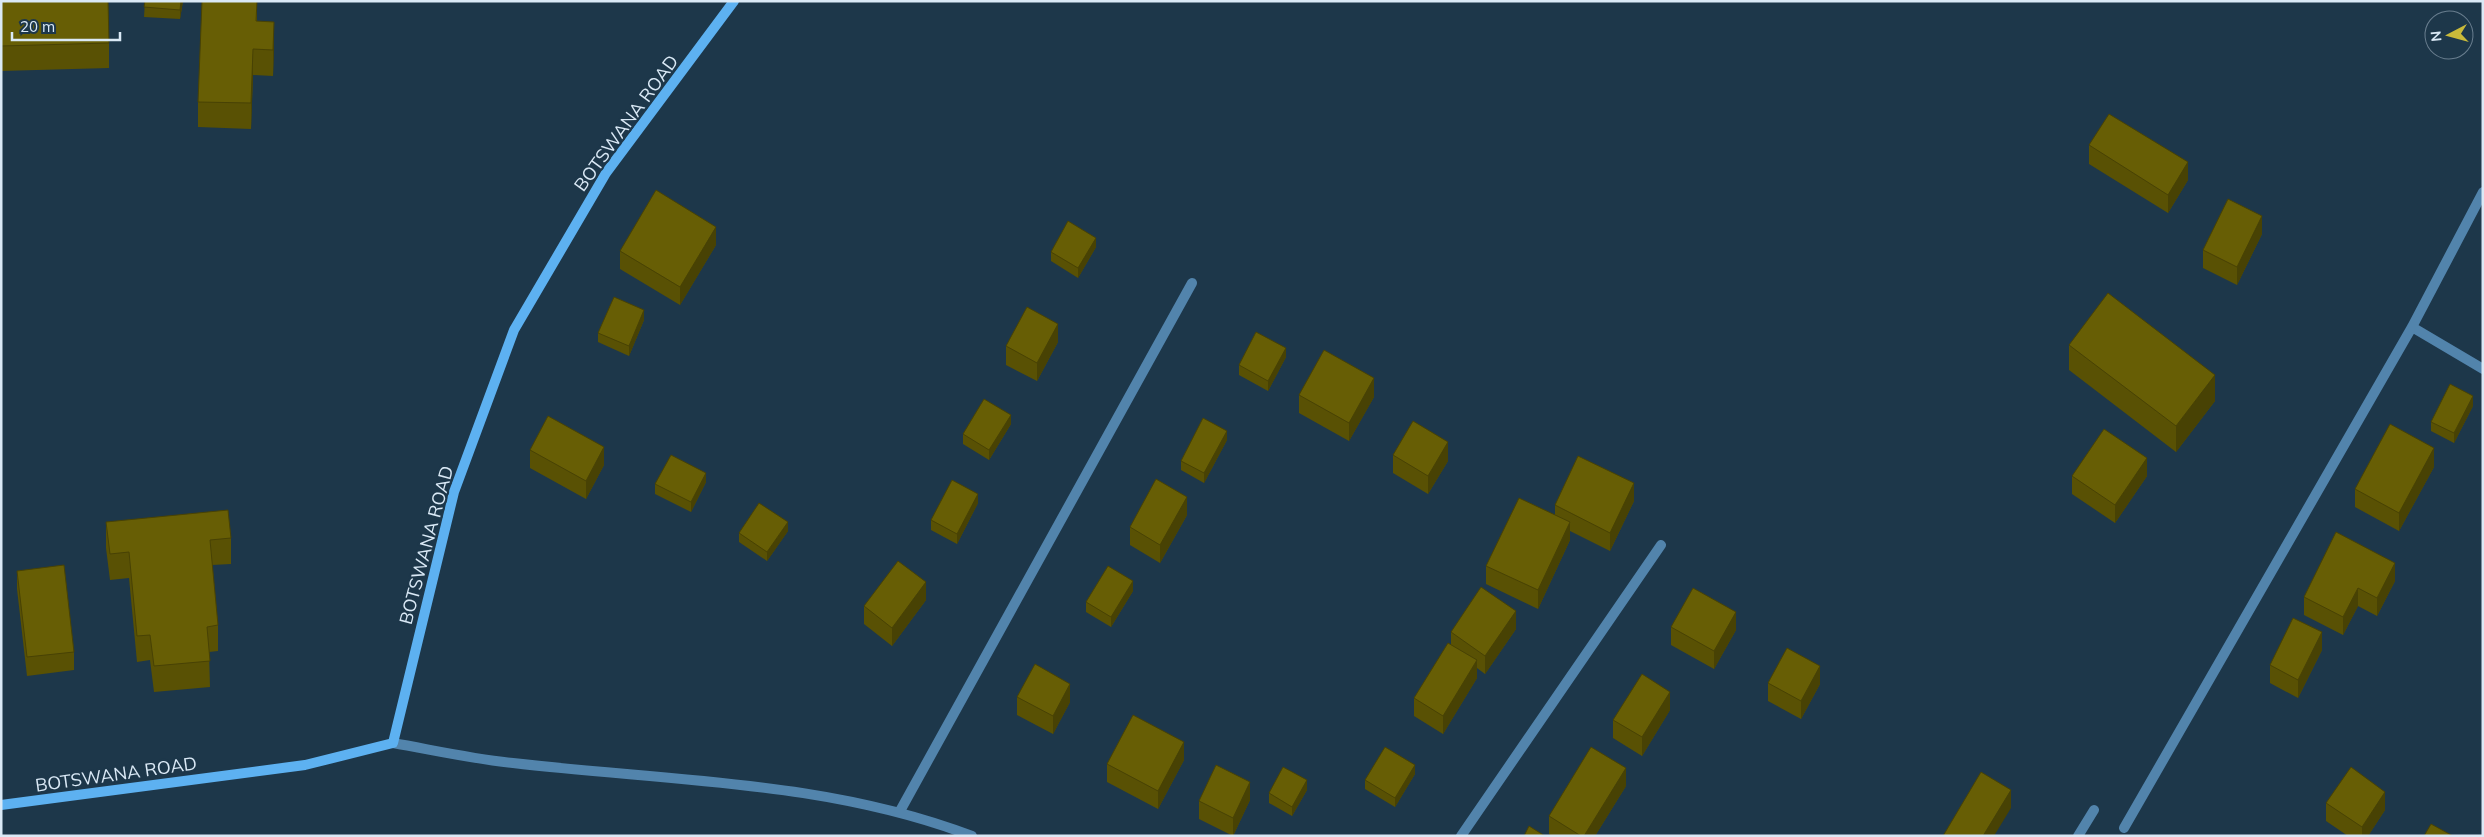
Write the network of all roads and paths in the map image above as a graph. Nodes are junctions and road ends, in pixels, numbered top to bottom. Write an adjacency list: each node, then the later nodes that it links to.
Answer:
1 (734, 1): 7 (street, BOTSWANA ROAD)
2 (2483, 192): 4 (street)
3 (1192, 284): 10 (street)
4 (2412, 327): 5 (street); 11 (street)
5 (2483, 370)
6 (1661, 546): 13 (street)
7 (394, 743): 8 (street, BOTSWANA ROAD); 10 (street)
8 (1, 805)
9 (2094, 810): 14 (street)
10 (900, 811): 12 (street)
11 (2124, 828)
12 (972, 836)
13 (1461, 836)
14 (2078, 836)

